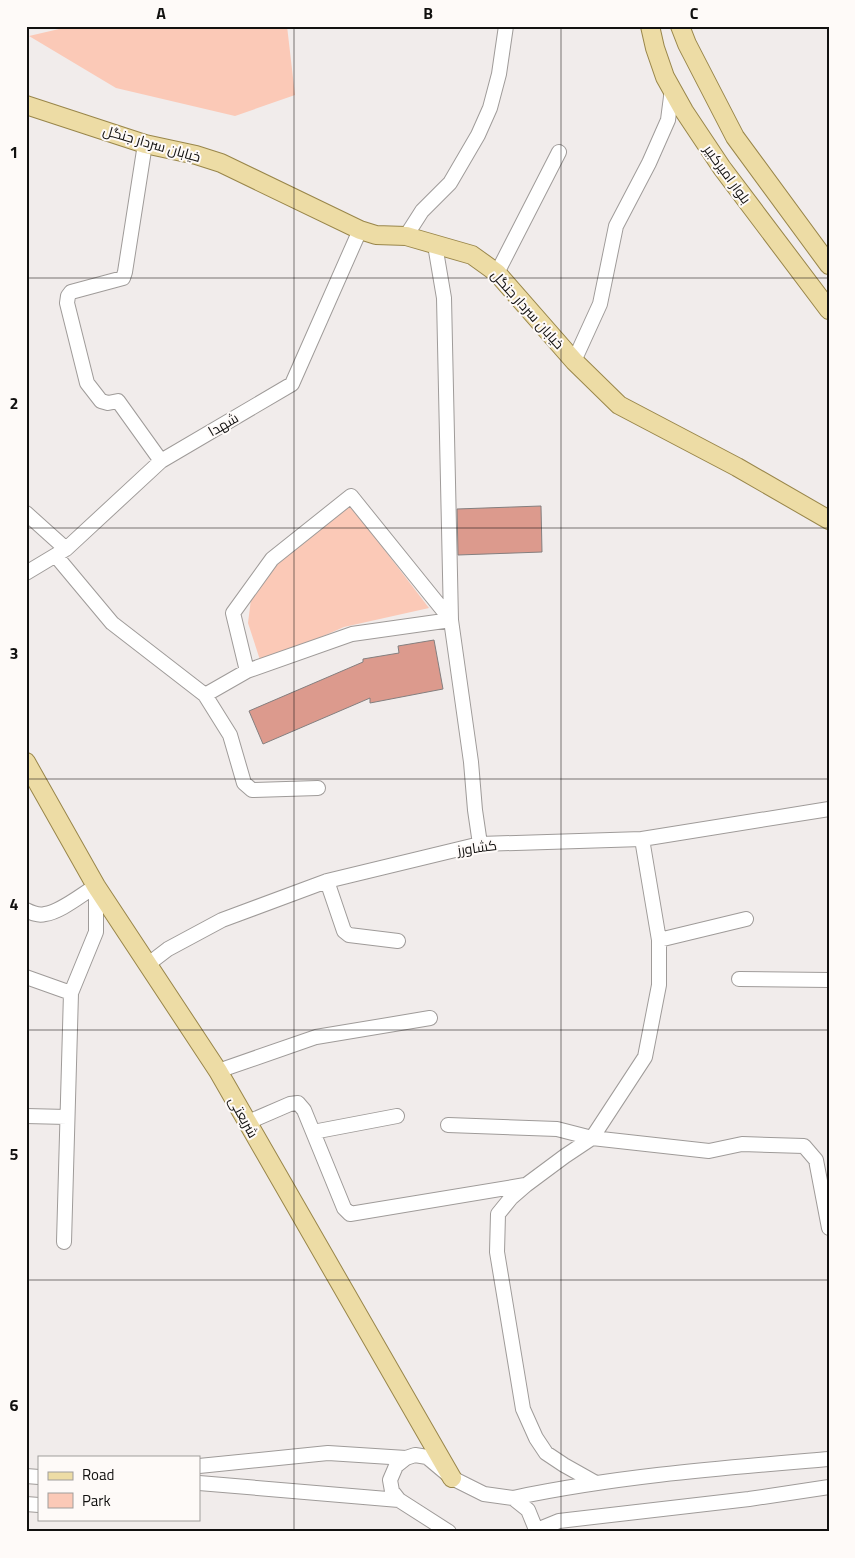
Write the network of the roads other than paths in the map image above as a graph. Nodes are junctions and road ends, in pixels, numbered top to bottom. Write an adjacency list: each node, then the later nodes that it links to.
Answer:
1 (506, 26): 9 (street)
2 (650, 26): 4 (main road, بلوار امیرکبیر)
3 (680, 26): 11 (main road, بلوار امیرکبیر)
4 (672, 89): 13 (main road, بلوار امیرکبیر); 14 (street)
5 (26, 105): 6 (main road, خیابان سردار جنگل)
6 (145, 144): 8 (main road, خیابان سردار جنگل); 15 (street)
7 (559, 152): 12 (street)
8 (360, 230): 9 (main road, خیابان سردار جنگل); 15 (street, شهدا)
9 (406, 236): 10 (main road, خیابان سردار جنگل)
10 (435, 245): 12 (main road, خیابان سردار جنگل); 20 (street)
11 (829, 265)
12 (497, 273): 14 (main road, خیابان سردار جنگل)
13 (829, 310)
14 (574, 361): 17 (main road, خیابان سردار جنگل)
15 (161, 461): 18 (street, شهدا)
16 (26, 513): 18 (street)
17 (829, 520)
18 (61, 552): 19 (street, شهدا); 22 (street)
19 (26, 572)
20 (452, 620): 21 (street); 21 (street); 27 (street)
21 (247, 671): 22 (street)
22 (205, 695): 24 (street)
23 (26, 762): 29 (main road, شریعتی)
24 (318, 788)
25 (829, 809): 26 (street, کشاورز)
26 (642, 839): 27 (street, کشاورز); 32 (street)
27 (480, 844): 28 (street, کشاورز)
28 (327, 881): 33 (street); 34 (street, کشاورز)
29 (96, 886): 30 (street); 34 (main road, شریعتی); 38 (street)
30 (26, 910)
31 (746, 919): 32 (street)
32 (658, 940): 47 (street)
33 (398, 941)
34 (147, 965): 40 (main road, شریعتی)
35 (26, 977): 38 (street)
36 (740, 979): 37 (street)
37 (829, 980)
38 (71, 993): 43 (street)
39 (430, 1018): 40 (street)
40 (218, 1071): 44 (main road, شریعتی)
41 (26, 1116): 43 (street)
42 (397, 1116): 46 (street)
43 (67, 1117): 50 (street)
44 (246, 1123): 46 (street); 54 (main road, شریعتی)
45 (448, 1125): 47 (street)
46 (313, 1132): 48 (street)
47 (592, 1138): 48 (street); 49 (street)
48 (526, 1185): 56 (street)
49 (829, 1228)
50 (64, 1242)
51 (406, 1458): 53 (street); 54 (street); 59 (street)
52 (829, 1459): 56 (street)
53 (200, 1466)
54 (452, 1478): 58 (street)
55 (200, 1483): 59 (street)
56 (596, 1483): 58 (street)
57 (829, 1487): 60 (street)
58 (513, 1498): 60 (street)
59 (399, 1500): 61 (street)
60 (537, 1531)
61 (449, 1532)

